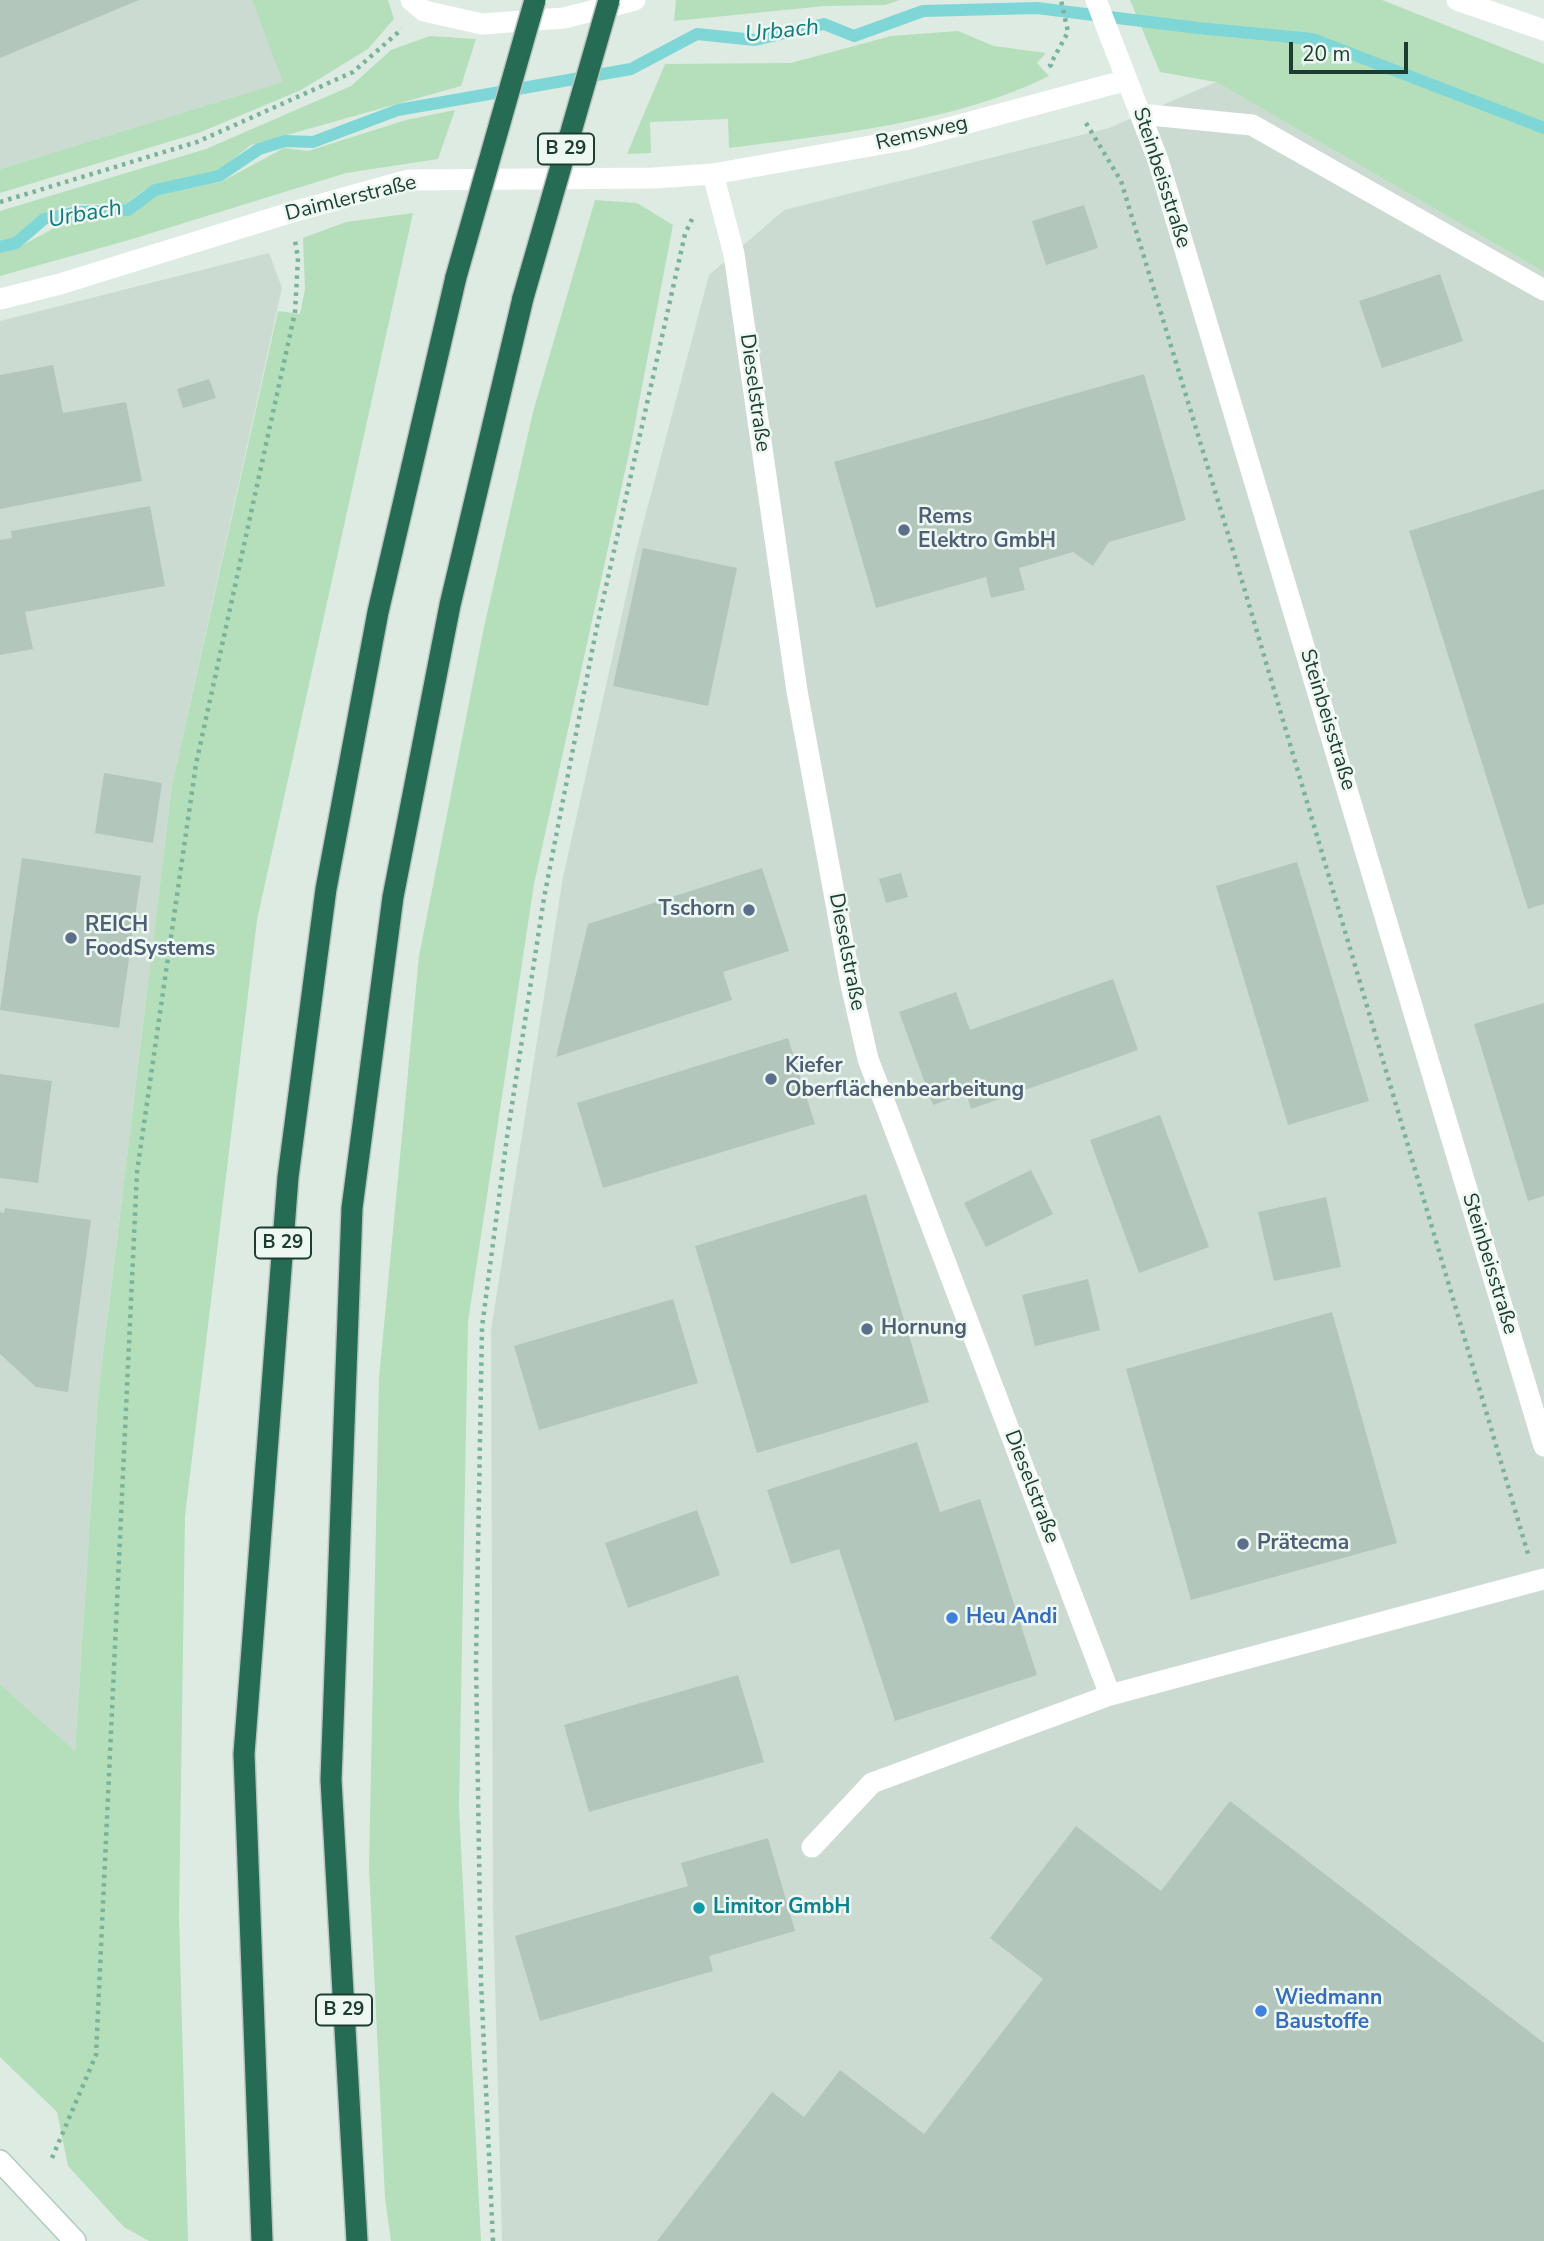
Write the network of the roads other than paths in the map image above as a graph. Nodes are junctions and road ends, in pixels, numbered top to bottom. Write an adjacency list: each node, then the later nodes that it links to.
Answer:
1 (535, 0): 18 (highway, B 29, bridge)
2 (609, 0): 20 (highway, B 29, bridge)
3 (635, 0): 6 (street)
4 (1096, 0): 8 (street, Steinbeisstraße)
5 (1457, 0): 7 (street)
6 (417, 5)
7 (1544, 30)
8 (1127, 80): 9 (street, Steinbeisstraße); 10 (street, Remsweg)
9 (1140, 114): 11 (street); 13 (street, Steinbeisstraße)
10 (713, 174): 12 (street, Daimlerstraße); 15 (street, Dieselstraße)
11 (1544, 290)
12 (0, 299)
13 (1544, 1446)
14 (1540, 1580): 15 (street)
15 (1110, 1695): 16 (street)
16 (813, 1847)
17 (0, 2161): 19 (street)
18 (261, 2233)
19 (75, 2241)
20 (357, 2241)

